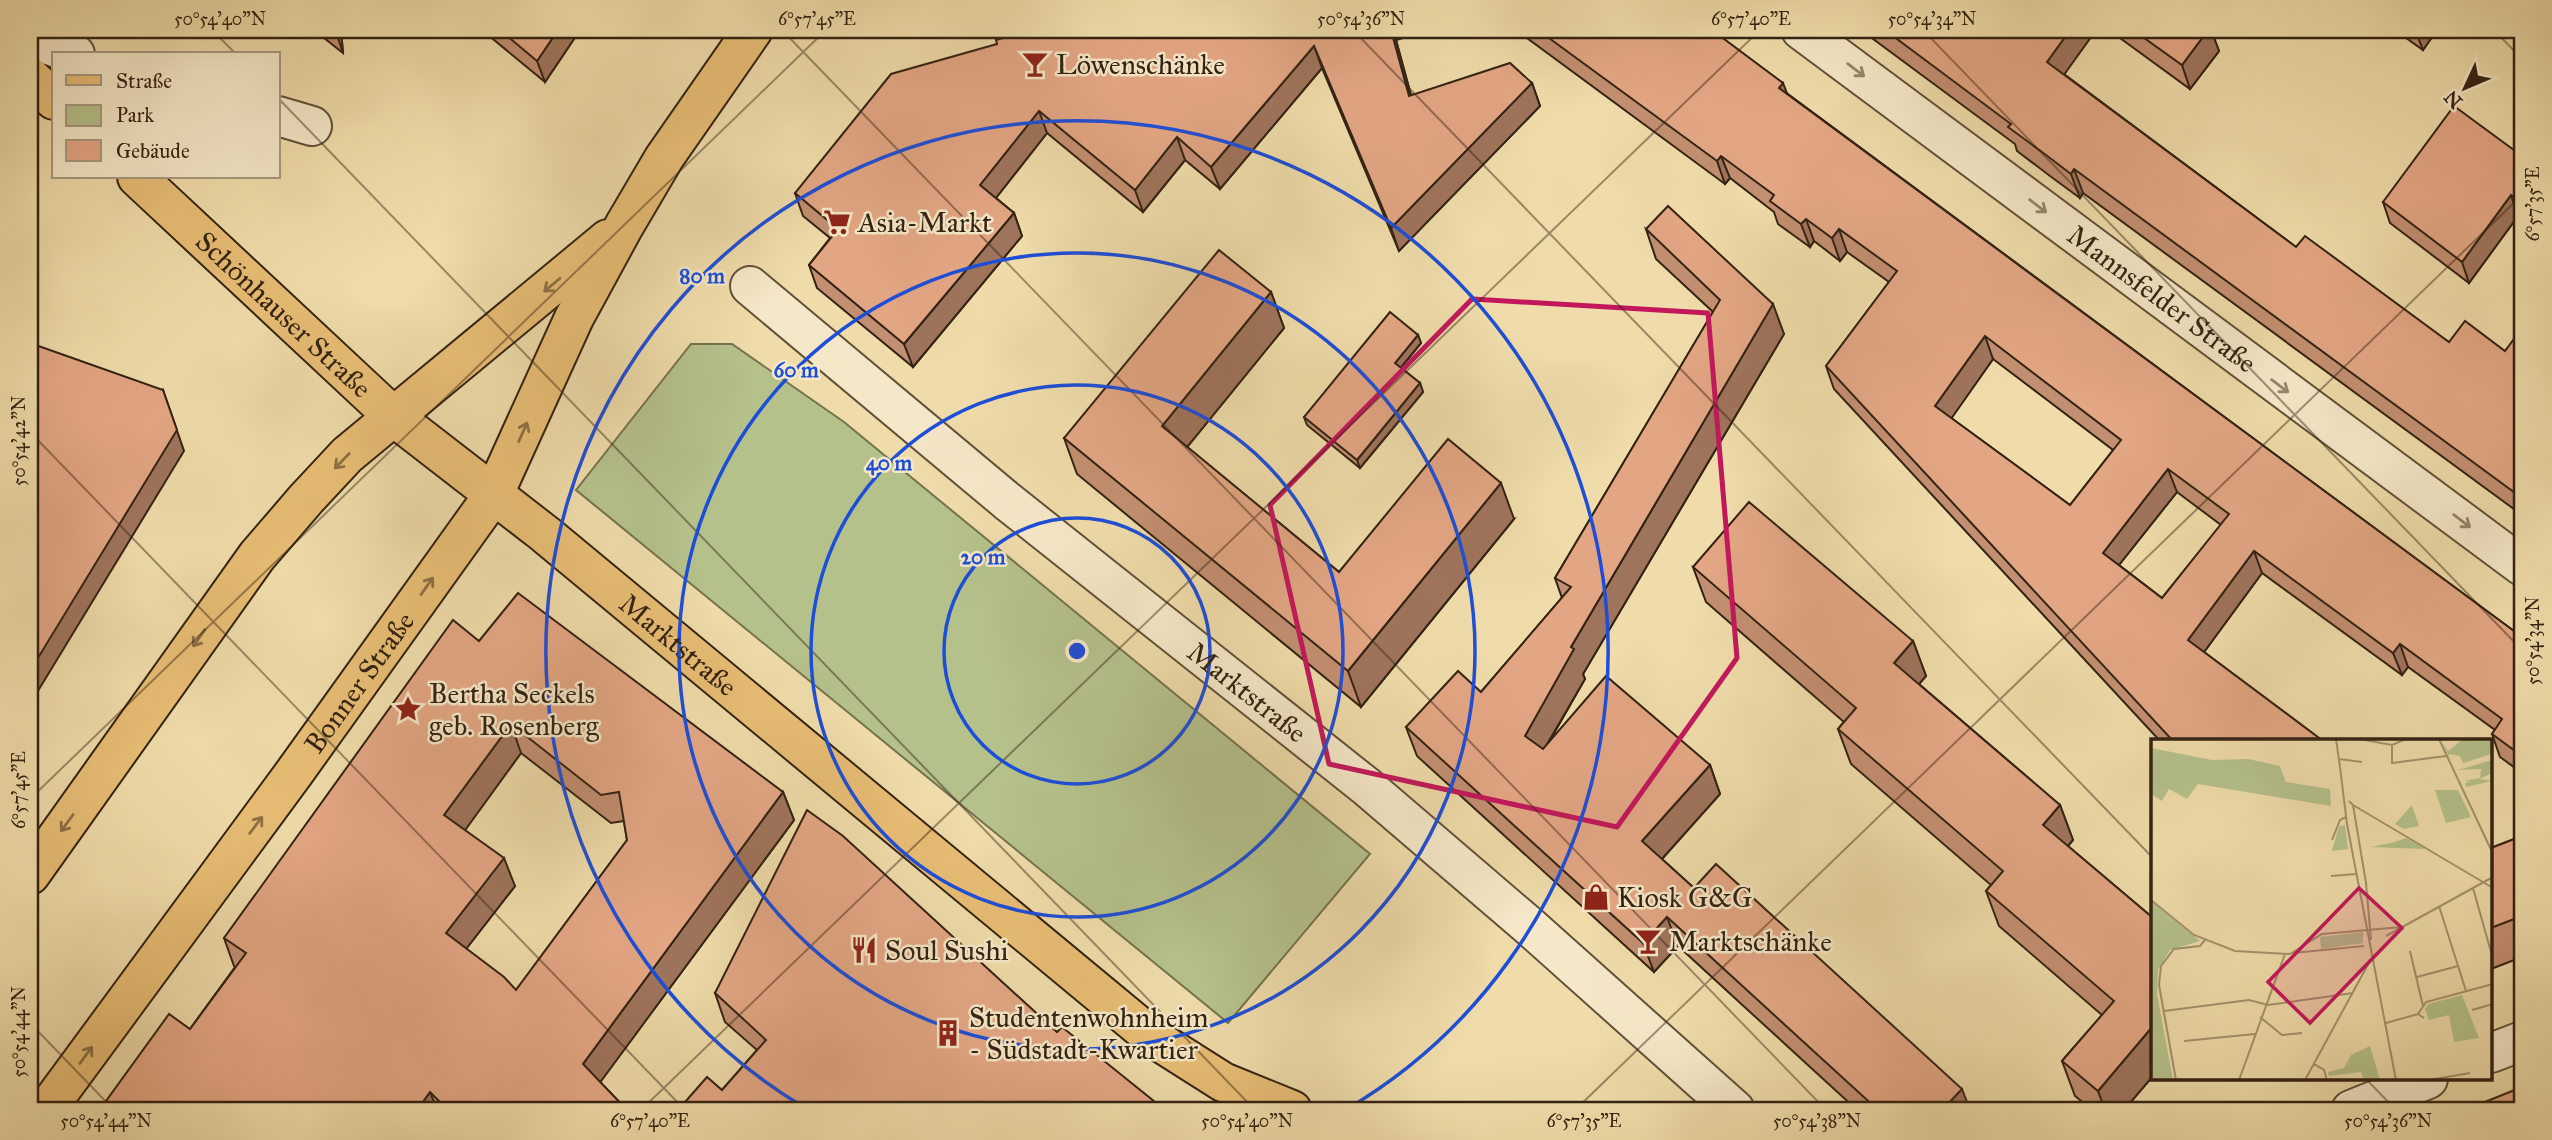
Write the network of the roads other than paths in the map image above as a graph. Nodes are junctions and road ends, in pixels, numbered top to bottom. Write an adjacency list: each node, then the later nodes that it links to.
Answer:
1 (753, 30): 8 (main road, Bonner Straße)
2 (1801, 30): 13 (street, Mannsfelder Straße, one-way to 13)
3 (30, 39): 4 (street)
4 (69, 52)
5 (30, 77): 6 (main road)
6 (52, 98)
7 (138, 178): 10 (main road, Schönhauser Straße)
8 (624, 226): 10 (main road, Bonner Straße, one-way to 10); 12 (main road, Bonner Straße, one-way to 8)
9 (750, 285): 20 (street, Marktstraße)
10 (394, 417): 11 (main road, Schönhauser Straße); 14 (main road, Bonner Straße, one-way to 14)
11 (434, 449): 12 (main road, Marktstraße)
12 (494, 494): 18 (main road, Bonner Straße, one-way to 12); 19 (main road, Marktstraße)
13 (2522, 566)
14 (30, 876)
15 (2522, 1041): 16 (street)
16 (2492, 1054)
17 (2426, 1080): 21 (street)
18 (46, 1110)
19 (1292, 1110)
20 (1734, 1110)
21 (2351, 1110)

